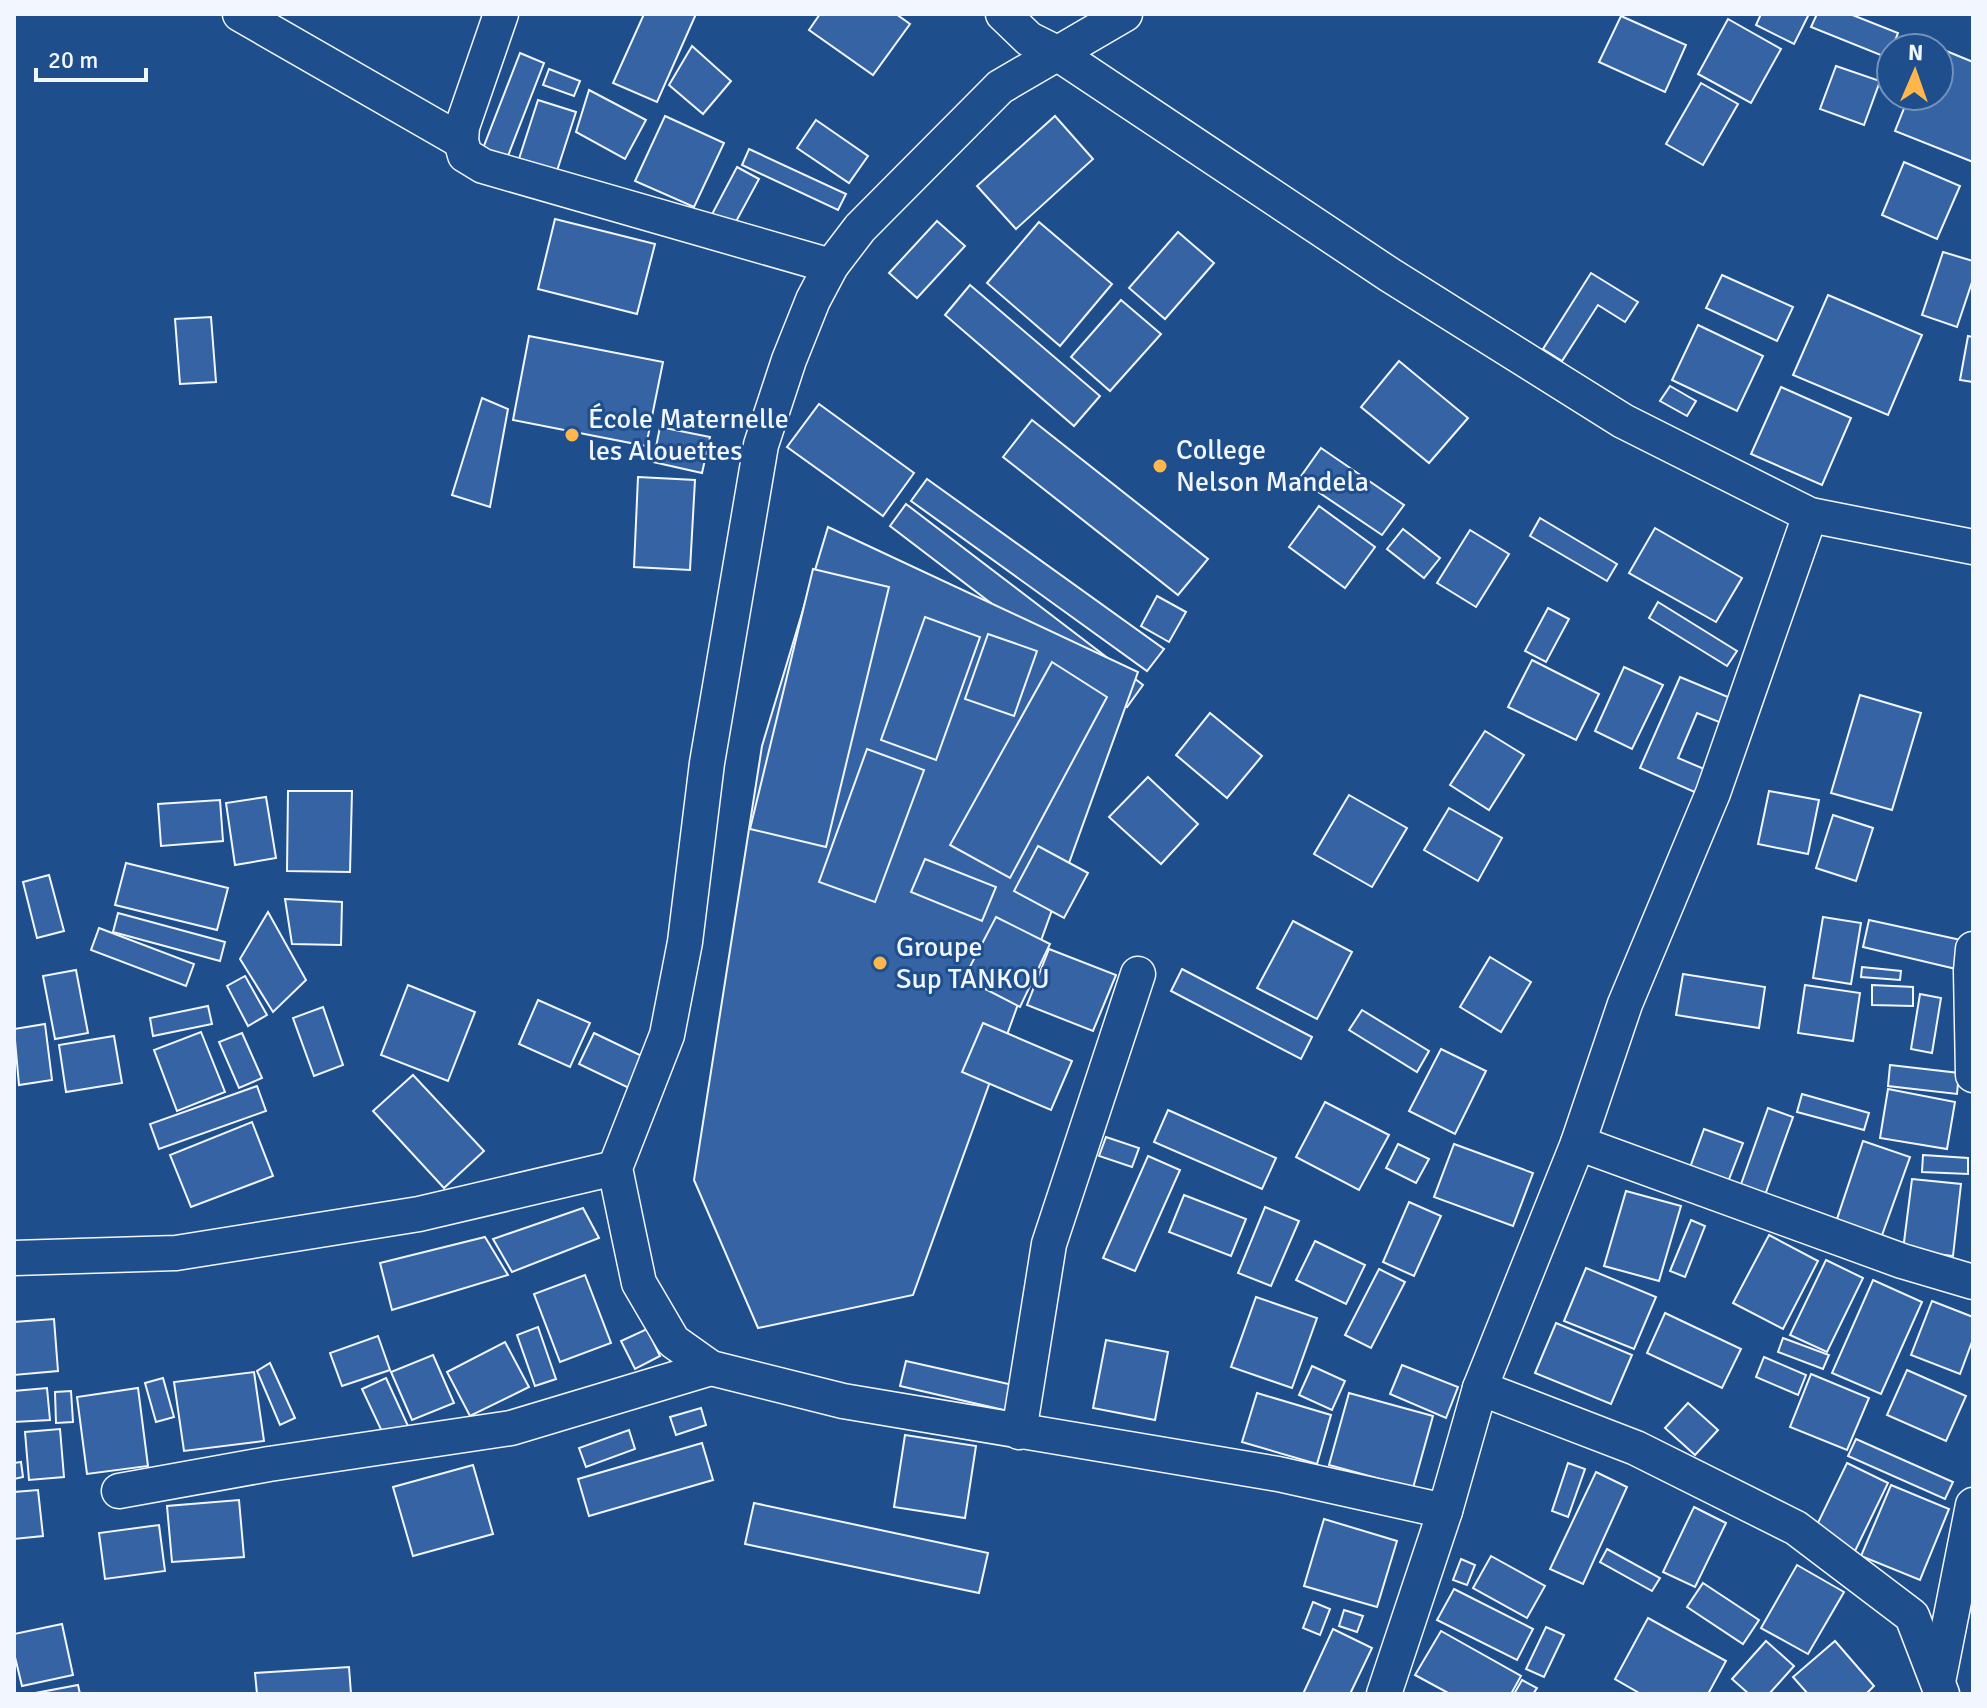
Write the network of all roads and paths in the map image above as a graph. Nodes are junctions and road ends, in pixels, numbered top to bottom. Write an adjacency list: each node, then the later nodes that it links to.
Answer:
1 (240, 14): 6 (street)
2 (501, 14): 6 (street)
3 (1003, 14): 5 (street)
4 (1125, 14): 5 (street)
5 (1057, 53): 7 (street); 8 (street)
6 (461, 141): 7 (street)
7 (831, 266): 14 (street)
8 (1810, 515): 9 (street); 13 (street)
9 (1973, 547)
10 (1973, 949): 12 (street)
11 (1138, 974): 19 (street)
12 (1973, 1075)
13 (1578, 1143): 16 (street); 18 (street)
14 (615, 1168): 15 (street); 17 (street)
15 (14, 1258)
16 (1973, 1282)
17 (711, 1368): 19 (street); 20 (street)
18 (1480, 1388): 22 (street); 23 (street)
19 (1019, 1432): 22 (street)
20 (119, 1491)
21 (1973, 1505): 23 (street)
22 (1445, 1511): 24 (street)
23 (1940, 1688)
24 (1384, 1694)

